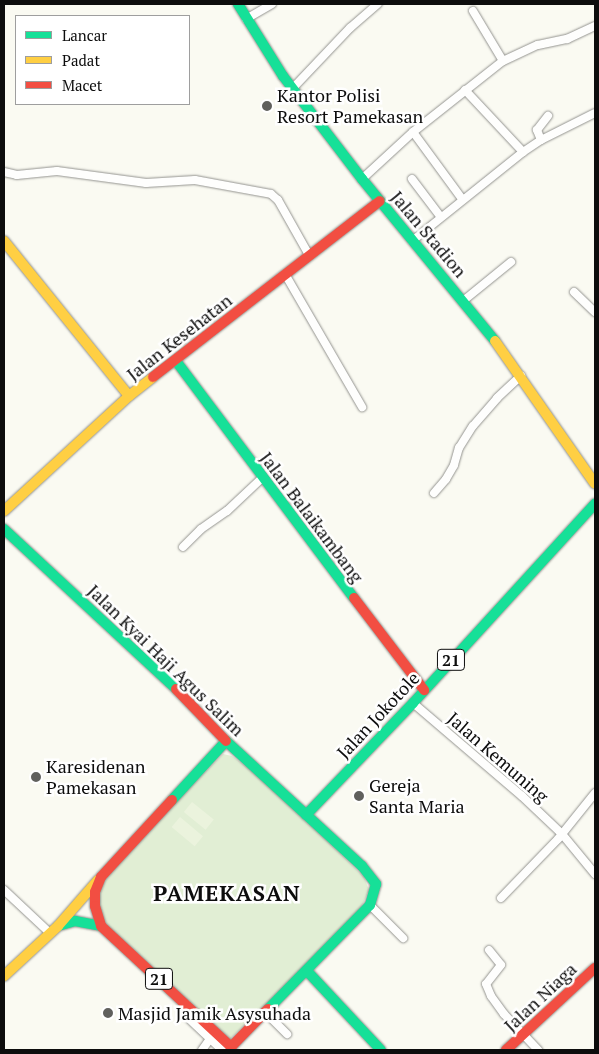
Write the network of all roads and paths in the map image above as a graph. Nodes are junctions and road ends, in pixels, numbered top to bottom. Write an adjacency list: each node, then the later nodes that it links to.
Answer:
1 (238, 4): 5 (main road, Jalan Stadion)
2 (272, 4): 5 (street)
3 (378, 4): 8 (street)
4 (473, 11): 7 (street)
5 (246, 19): 8 (main road, Jalan Stadion)
6 (595, 26): 7 (street)
7 (503, 61): 9 (street)
8 (293, 88): 16 (main road, Jalan Stadion)
9 (465, 90): 12 (street); 14 (street)
10 (595, 114): 13 (street)
11 (548, 116): 13 (street)
12 (413, 132): 16 (street); 18 (street)
13 (540, 140): 14 (street)
14 (523, 152): 18 (street)
15 (4, 172): 23 (street)
16 (362, 179): 19 (main road, Jalan Stadion)
17 (412, 179): 20 (street)
18 (462, 199): 20 (street)
19 (380, 201): 21 (main road, Jalan Stadion); 23 (main road, Jalan Kesehatan)
20 (440, 216): 21 (street)
21 (412, 240): 27 (main road, Jalan Stadion)
22 (4, 241): 31 (main road)
23 (316, 250): 25 (main road, Jalan Kesehatan)
24 (511, 262): 27 (street)
25 (285, 274): 29 (main road, Jalan Kesehatan); 32 (street)
26 (574, 292): 28 (street)
27 (464, 301): 30 (main road, Jalan Stadion)
28 (595, 312)
29 (176, 361): 31 (main road, Jalan Kesehatan); 33 (main road, Jalan Balaikambang)
30 (521, 376): 34 (main road, Jalan Stadion); 35 (street)
31 (129, 396): 37 (main road, Jalan Kesehatan)
32 (362, 407)
33 (262, 478): 39 (street); 40 (main road, Jalan Balaikambang)
34 (595, 484)
35 (434, 493)
36 (595, 504): 40 (main road, Jalan Jokotole / 21)
37 (5, 511): 38 (main road, Jalan Kesehatan)
38 (4, 530): 42 (main road, Jalan Kyai Haji Agus Salim)
39 (183, 547)
40 (424, 690): 41 (main road, Jalan Jokotole / 21)
41 (413, 703): 44 (main road, Jalan Jokotole / 21); 45 (street, Jalan Kemuning)
42 (226, 741): 44 (main road, Jalan Kyai Haji Agus Salim); 47 (main road)
43 (595, 793): 45 (street)
44 (306, 815): 50 (main road, Jalan Kyai Haji Agus Salim)
45 (562, 834): 46 (street, Jalan Kemuning); 49 (street)
46 (595, 874)
47 (101, 877): 51 (main road); 52 (main road)
48 (4, 890): 52 (street)
49 (501, 898)
50 (370, 905): 53 (street); 56 (main road)
51 (101, 926): 52 (main road); 58 (main road, 21)
52 (54, 930): 57 (main road)
53 (404, 938)
54 (490, 950): 61 (street)
55 (595, 968): 61 (main road, Jalan Niaga)
56 (307, 971): 59 (main road); 65 (main road)
57 (4, 976)
58 (186, 1004): 62 (street); 64 (main road, 21)
59 (266, 1013): 60 (street); 64 (main road)
60 (287, 1034)
61 (524, 1034): 66 (main road, Jalan Niaga); 67 (street)
62 (210, 1039): 63 (street); 64 (street)
63 (202, 1050)
64 (229, 1050)
65 (381, 1050)
66 (506, 1050)
67 (538, 1050)

